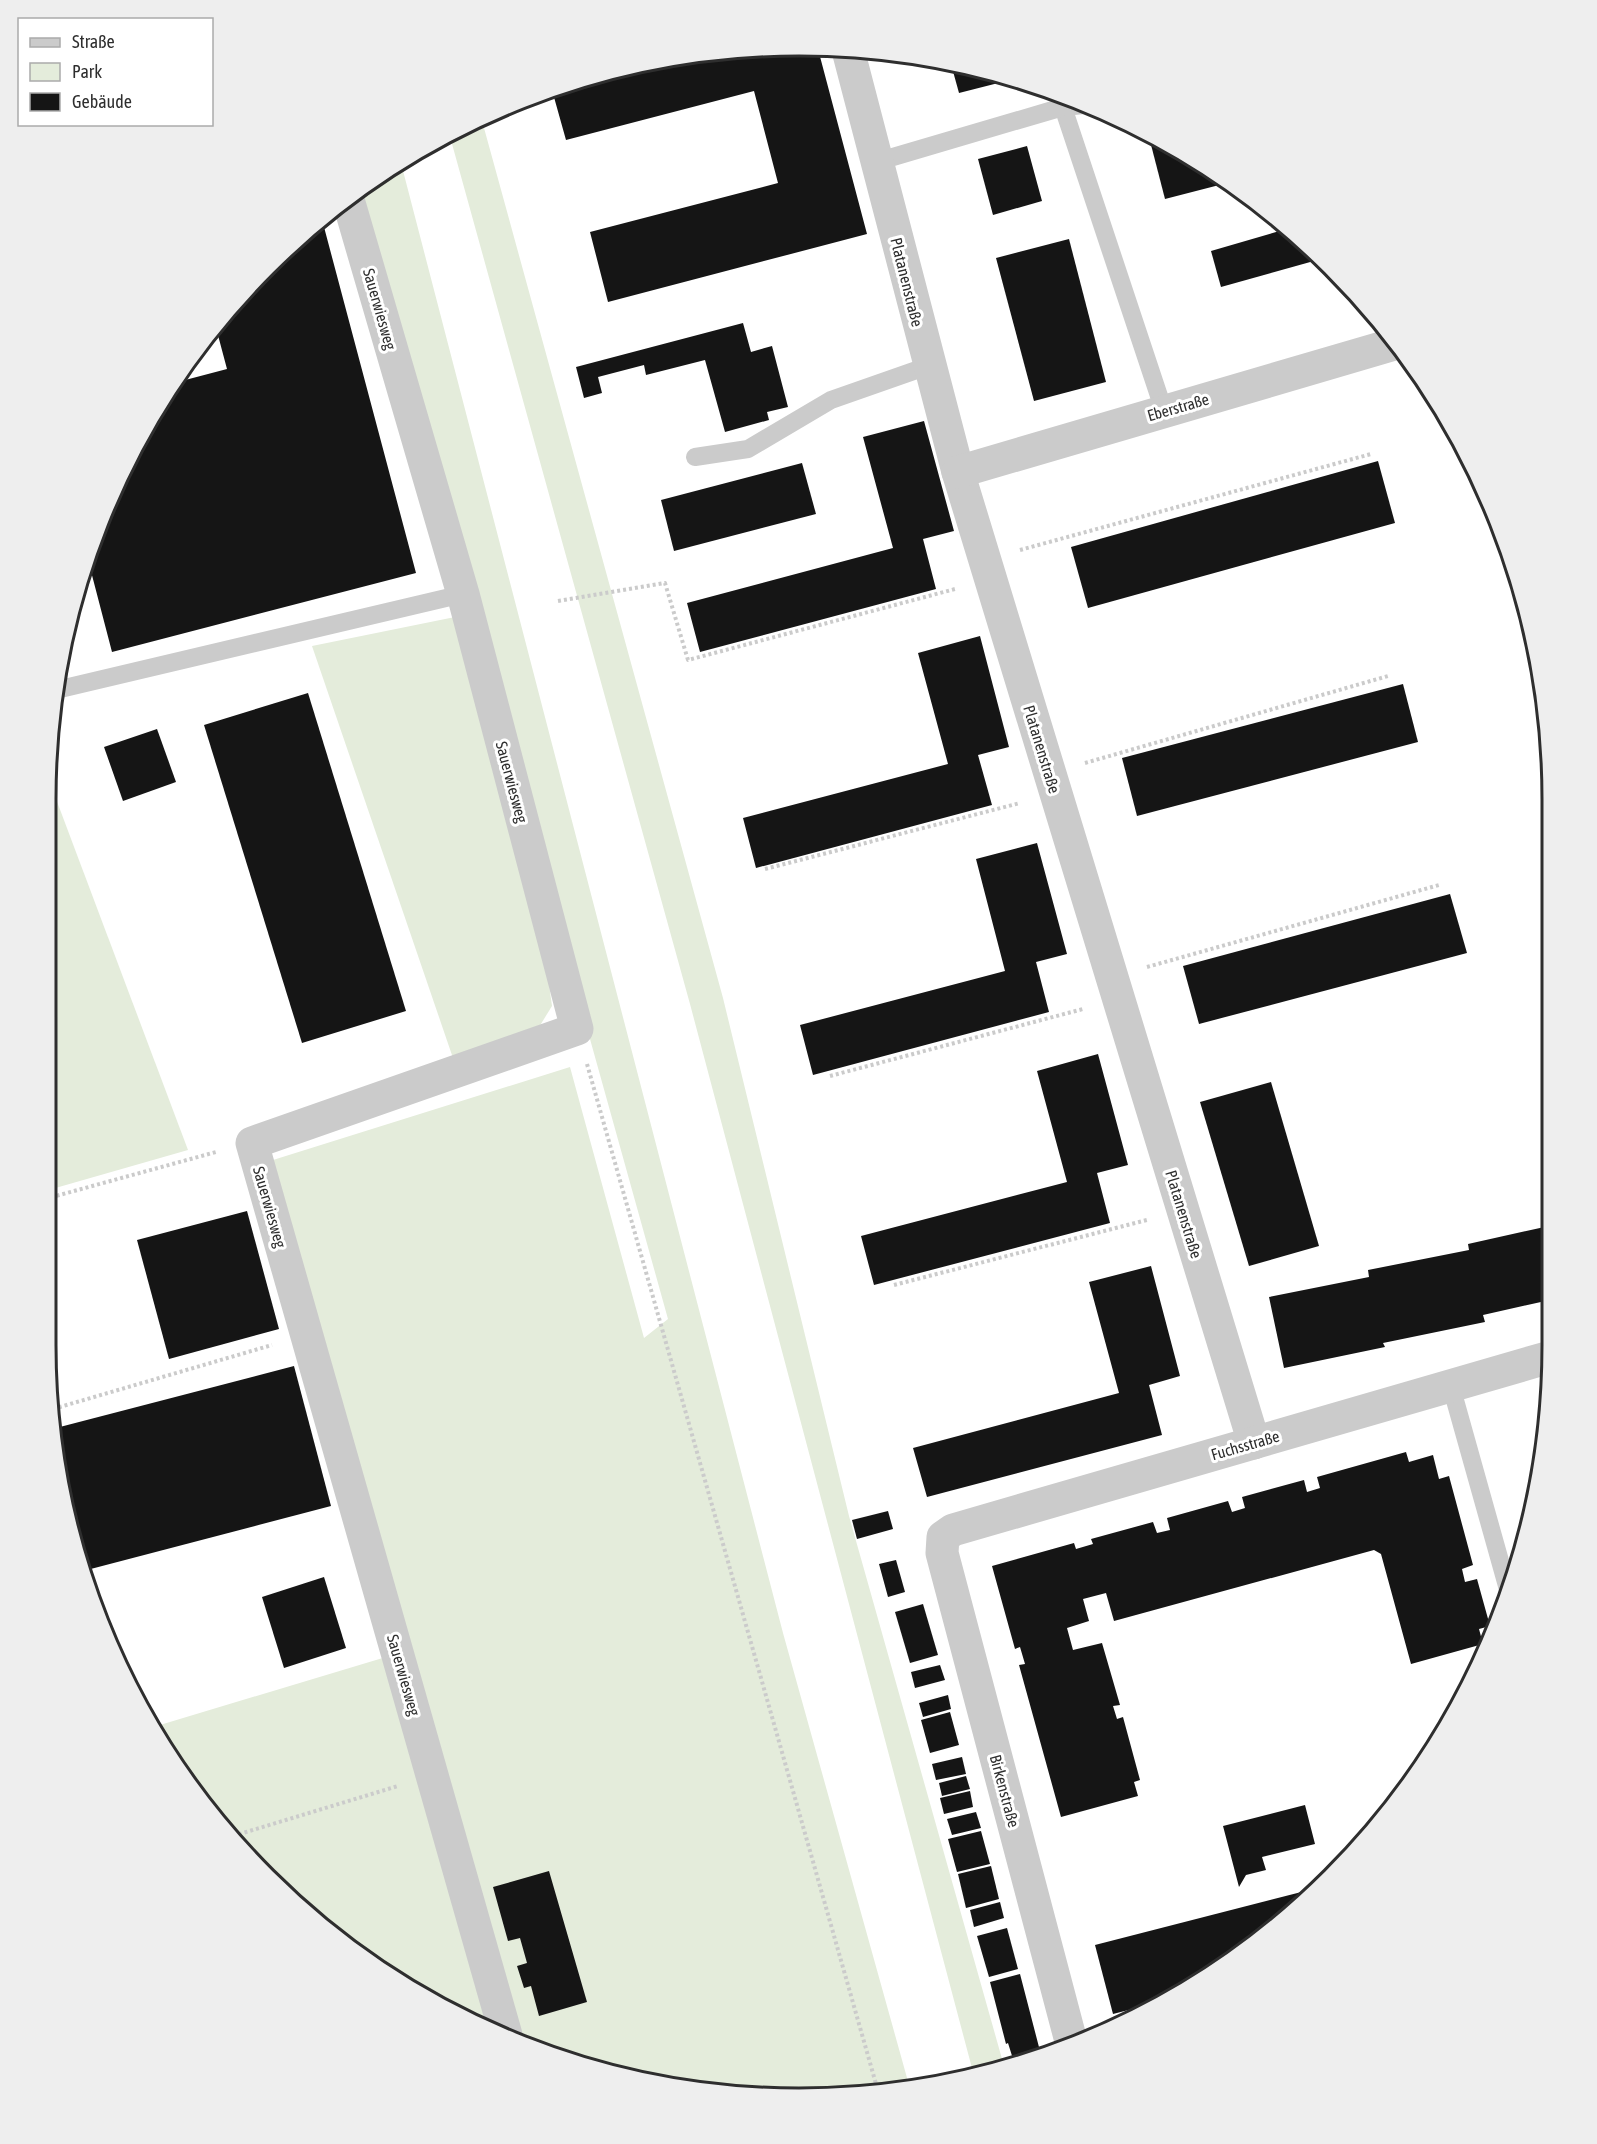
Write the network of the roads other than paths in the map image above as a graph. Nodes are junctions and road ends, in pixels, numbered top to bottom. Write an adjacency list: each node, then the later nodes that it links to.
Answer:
1 (850, 57): 4 (street, Platanenstraße)
2 (1063, 107): 3 (lane); 4 (lane); 8 (lane)
3 (1068, 107)
4 (876, 162): 7 (street, Platanenstraße)
5 (350, 206): 11 (street, Sauerwiesweg)
6 (1388, 346): 8 (street, Eberstraße)
7 (928, 366): 9 (lane); 10 (street, Platanenstraße)
8 (1164, 411): 10 (street, Eberstraße)
9 (695, 457)
10 (958, 472): 15 (street, Platanenstraße)
11 (463, 594): 12 (lane); 18 (street, Sauerwiesweg)
12 (64, 688)
13 (1541, 1360): 14 (street, Fuchsstraße)
14 (1451, 1386): 15 (street, Fuchsstraße); 17 (lane)
15 (1254, 1443): 16 (street, Fuchsstraße)
16 (943, 1538): 19 (street, Birkenstraße)
17 (1504, 1576)
18 (504, 2027)
19 (1070, 2037)

